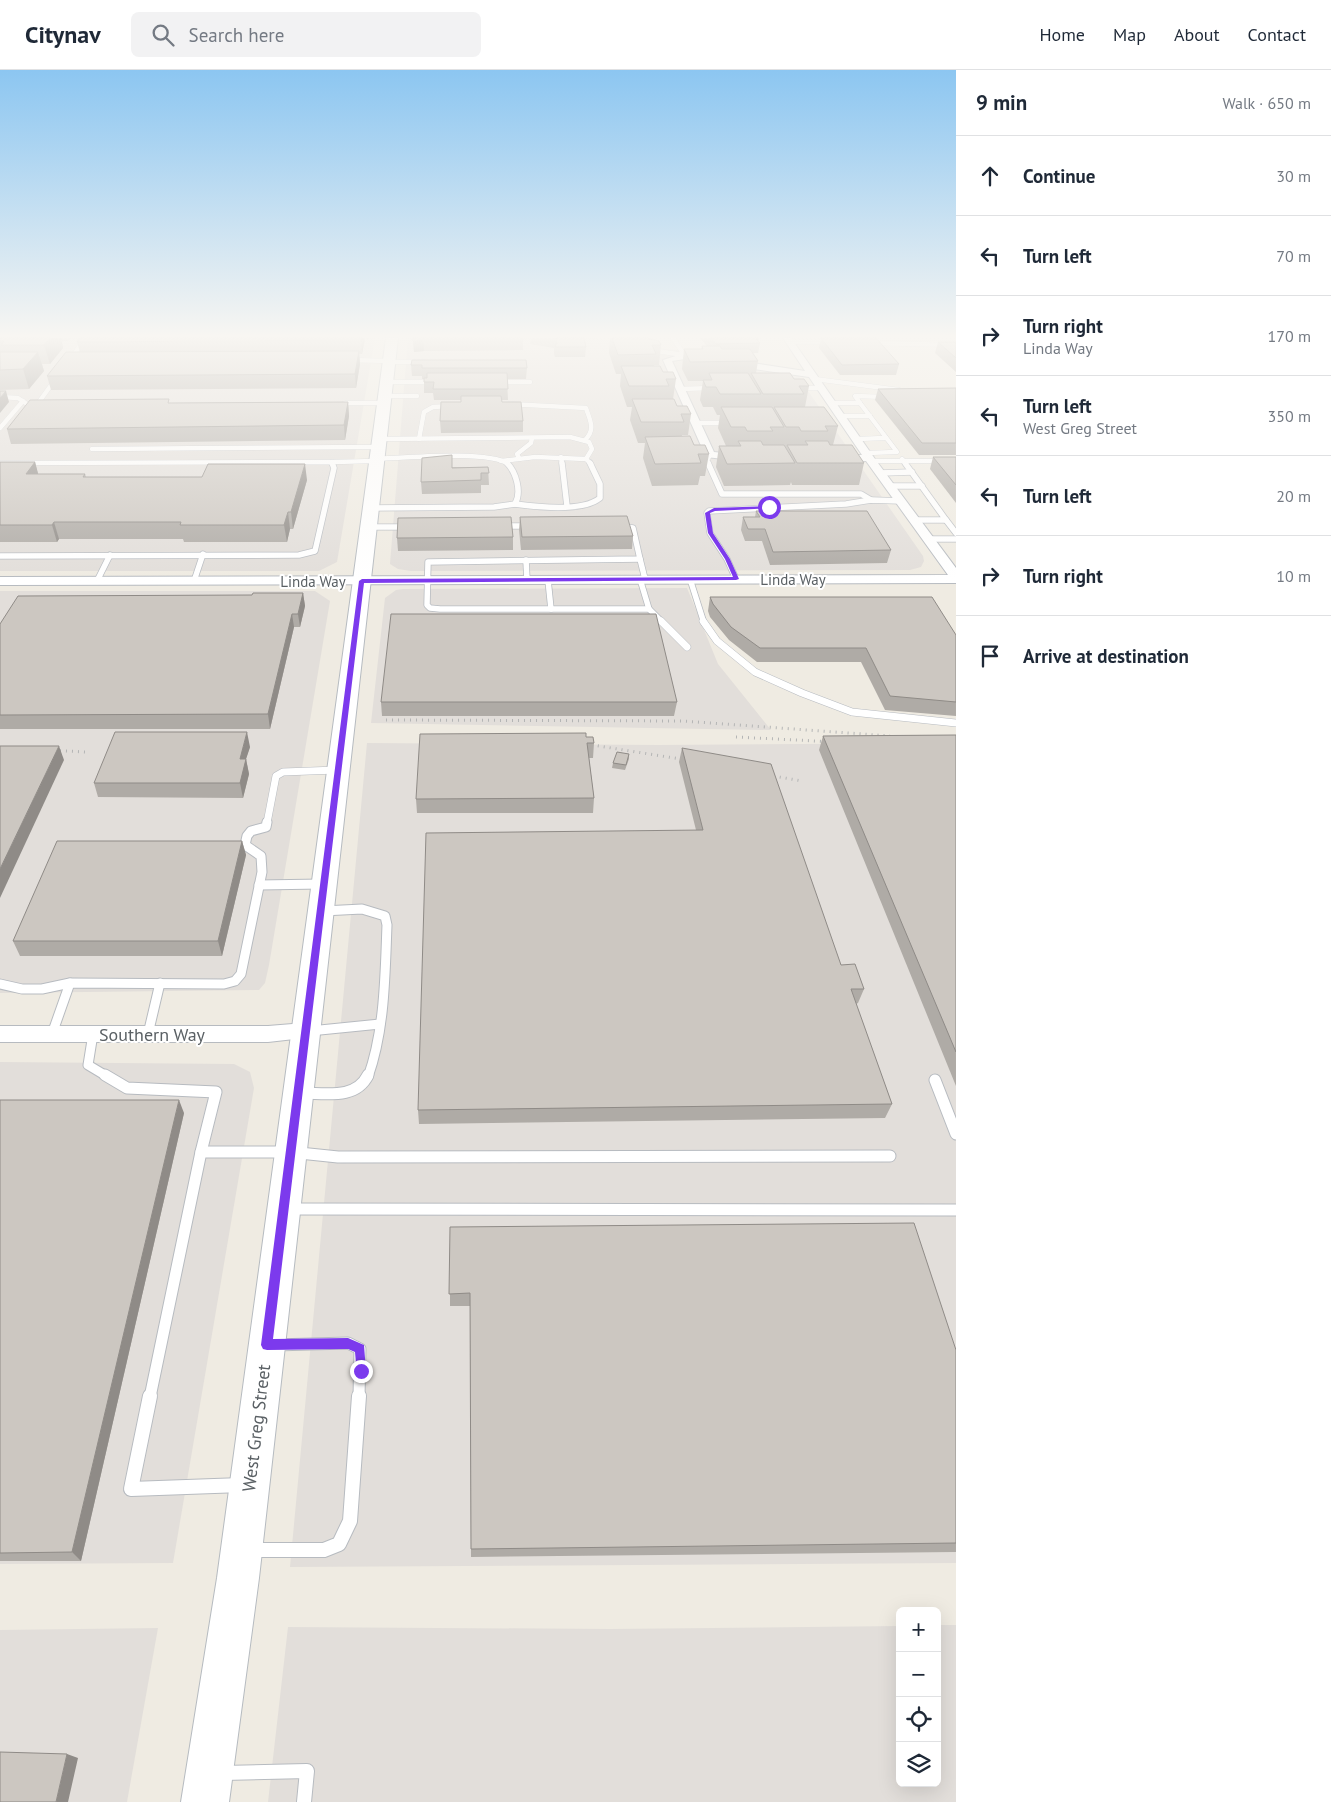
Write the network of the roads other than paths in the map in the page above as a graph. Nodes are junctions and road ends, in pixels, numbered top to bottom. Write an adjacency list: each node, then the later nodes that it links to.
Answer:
1 (382, 419): 16 (main road, West Greg Street)
2 (423, 419): 12 (lane)
3 (590, 419): 14 (lane)
4 (691, 419): 17 (street)
5 (709, 419): 9 (lane)
6 (849, 419): 8 (lane)
7 (872, 419): 11 (lane)
8 (840, 420): 13 (street)
9 (736, 423)
10 (532, 438): 12 (lane); 14 (lane); 21 (lane)
11 (886, 438): 13 (lane); 18 (lane)
12 (419, 439): 16 (lane)
13 (856, 439): 20 (street)
14 (585, 440): 24 (lane)
15 (92, 449): 16 (lane)
16 (378, 452): 25 (lane); 28 (lane); 38 (main road, West Greg Street)
17 (706, 452): 22 (street); 34 (lane)
18 (897, 452): 20 (lane); 26 (lane)
19 (561, 457): 21 (lane); 24 (lane); 37 (lane)
20 (869, 457): 23 (street); 26 (lane); 31 (street)
21 (518, 458): 25 (lane)
22 (748, 458)
23 (822, 458)
24 (586, 459): 37 (lane)
25 (501, 461): 36 (lane)
26 (904, 461): 27 (lane); 30 (lane)
27 (956, 461)
28 (332, 462): 29 (lane); 48 (lane)
29 (0, 463)
30 (912, 472): 31 (lane); 33 (lane)
31 (880, 473): 32 (street)
32 (890, 486): 33 (lane); 35 (street)
33 (922, 486): 40 (lane)
34 (871, 500): 35 (lane); 56 (lane)
35 (900, 501): 39 (street)
36 (515, 504): 37 (lane); 38 (lane)
37 (567, 506)
38 (369, 518): 44 (lane); 62 (main road, West Greg Street)
39 (914, 520): 40 (lane); 46 (street)
40 (946, 520): 45 (lane)
41 (492, 526): 42 (lane)
42 (541, 526)
43 (608, 526): 51 (lane)
44 (413, 527)
45 (956, 533)
46 (928, 539): 47 (lane); 53 (street)
47 (956, 539)
48 (203, 554): 49 (lane); 61 (lane)
49 (110, 555): 50 (lane); 60 (lane)
50 (0, 556)
51 (640, 559): 52 (lane); 54 (lane)
52 (526, 560): 57 (lane); 63 (lane)
53 (956, 578): 56 (street, Linda Way)
54 (642, 579): 55 (street, Linda Way); 58 (street, Linda Way); 65 (lane)
55 (690, 579): 56 (street, Linda Way); 67 (lane)
56 (736, 579)
57 (527, 580): 58 (street, Linda Way); 63 (street, Linda Way)
58 (548, 580): 64 (lane)
59 (0, 581): 60 (street, Linda Way)
60 (98, 581): 61 (street, Linda Way)
61 (194, 581): 62 (street, Linda Way)
62 (362, 581): 63 (street, Linda Way); 68 (main road, West Greg Street)
63 (428, 581): 64 (lane)
64 (551, 609): 65 (lane)
65 (649, 609): 66 (lane)
66 (688, 647)
67 (956, 724)
68 (337, 770): 69 (lane); 70 (main road, West Greg Street)
69 (259, 884): 70 (lane); 72 (lane)
70 (321, 897): 74 (lane); 75 (main road, West Greg Street)
71 (70, 983): 72 (lane); 73 (lane); 77 (lane)
72 (160, 983): 79 (lane)
73 (0, 984)
74 (380, 1024): 75 (lane); 81 (lane)
75 (305, 1031): 79 (street, Southern Way); 81 (main road, West Greg Street)
76 (0, 1034): 77 (street, Southern Way)
77 (52, 1034): 78 (street, Southern Way)
78 (93, 1034): 79 (street, Southern Way); 83 (lane)
79 (148, 1034)
80 (935, 1080): 82 (lane)
81 (297, 1093): 84 (main road, West Greg Street)
82 (956, 1134)
83 (200, 1152): 84 (lane); 89 (lane)
84 (290, 1152): 85 (lane); 86 (main road, West Greg Street)
85 (890, 1156)
86 (283, 1209): 87 (lane); 88 (main road, West Greg Street)
87 (956, 1210)
88 (267, 1345): 89 (main road, West Greg Street); 90 (lane)
89 (249, 1485): 90 (main road, West Greg Street)
90 (241, 1550): 91 (main road, West Greg Street)
91 (209, 1773): 92 (main road, West Greg Street); 93 (lane)
92 (205, 1802)
93 (304, 1802)

